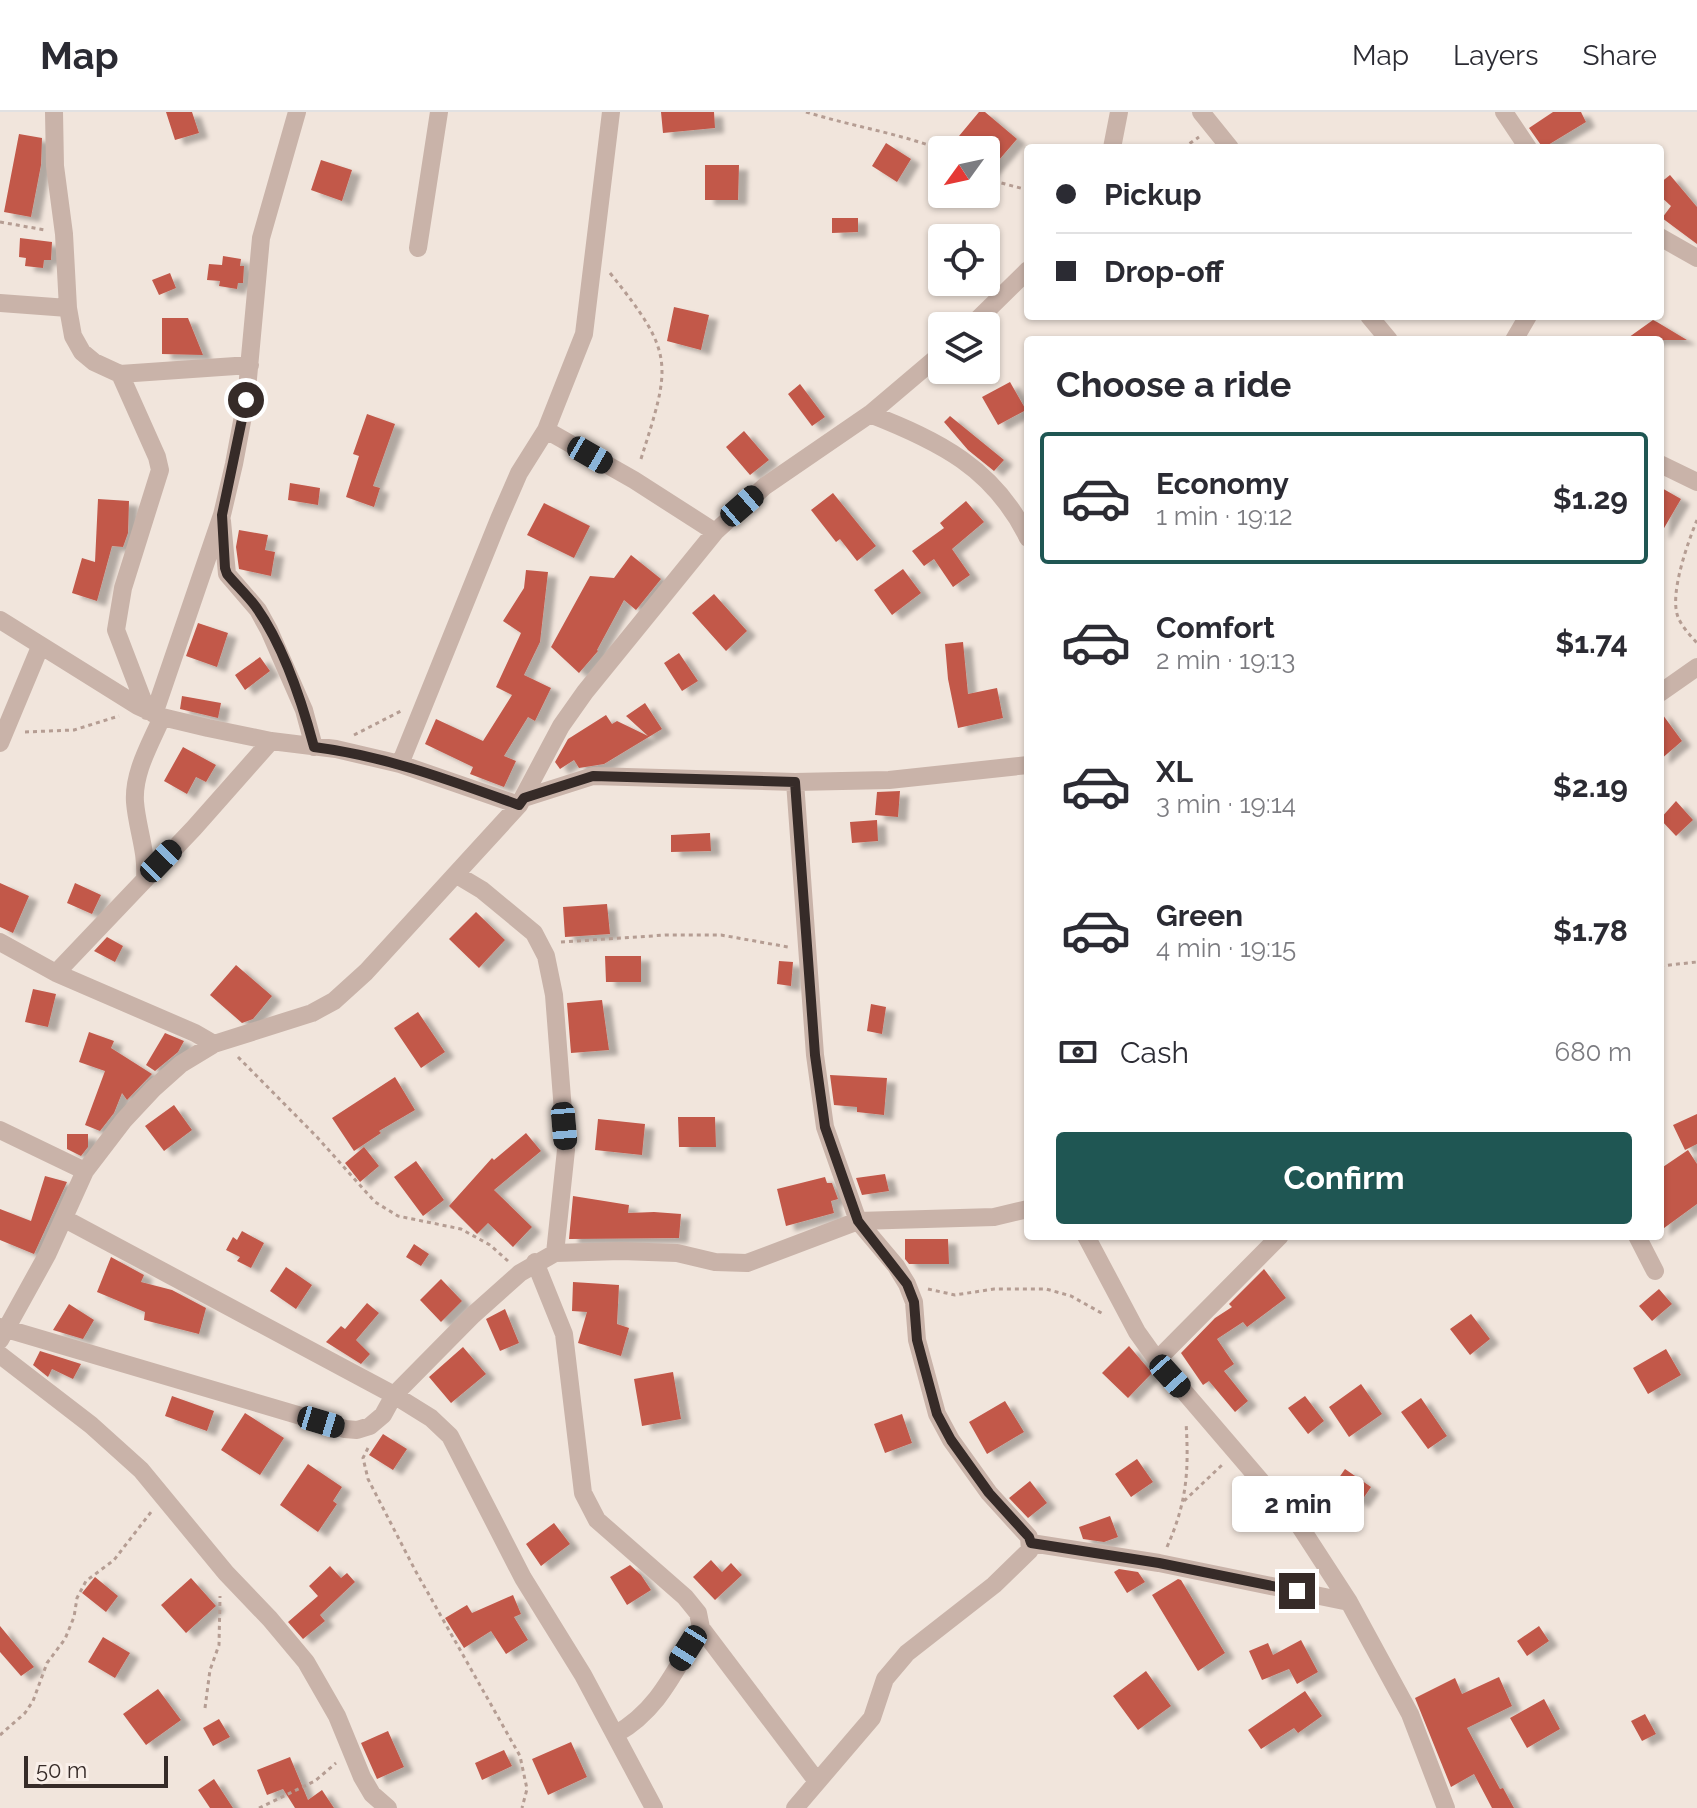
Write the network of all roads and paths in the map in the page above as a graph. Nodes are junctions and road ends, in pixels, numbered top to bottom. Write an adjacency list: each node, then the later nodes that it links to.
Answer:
1 (54, 112): 16 (street)
2 (297, 112): 27 (street)
3 (439, 112): 18 (street)
4 (611, 112): 19 (street)
5 (806, 112): 12 (path)
6 (1119, 112): 9 (street)
7 (1201, 112): 10 (street)
8 (1504, 112): 11 (street)
9 (1113, 144)
10 (1227, 144)
11 (1525, 144)
12 (928, 145)
13 (1000, 183): 14 (path)
14 (1024, 189)
15 (0, 222): 16 (path)
16 (64, 234): 23 (street)
17 (1664, 239): 20 (street)
18 (418, 248)
19 (594, 253): 31 (street); 33 (path)
20 (1697, 258)
21 (1024, 274): 24 (street)
22 (0, 303): 23 (street)
23 (68, 308): 29 (street)
24 (985, 312)
25 (1372, 320): 26 (street)
26 (1386, 336)
27 (250, 365): 29 (street); 35 (street)
28 (928, 365): 30 (street)
29 (120, 374): 45 (street)
30 (870, 414): 37 (street); 38 (street)
31 (546, 430): 33 (street); 44 (street)
32 (1664, 466): 34 (street)
33 (634, 480): 37 (street)
34 (1697, 482)
35 (222, 515): 45 (street); 48 (street)
36 (1697, 520): 40 (path)
37 (715, 532): 53 (street)
38 (1024, 532)
39 (0, 620): 41 (street)
40 (1697, 643)
41 (40, 647): 45 (street); 46 (street)
42 (1697, 667): 43 (street)
43 (1664, 690)
44 (428, 695): 49 (path); 50 (street)
45 (150, 712): 46 (path); 47 (street); 55 (street)
46 (3, 739)
47 (271, 741): 48 (street); 55 (street)
48 (314, 747): 49 (street)
49 (336, 749): 50 (street)
50 (400, 764): 53 (street)
51 (1024, 765): 52 (street)
52 (795, 782): 53 (street); 58 (street)
53 (521, 802): 54 (street)
54 (457, 875): 57 (street); 62 (street)
55 (145, 878): 61 (street)
56 (0, 942): 61 (street)
57 (541, 943): 58 (path); 71 (street)
58 (807, 952): 67 (street)
59 (1697, 962): 60 (path)
60 (1664, 966)
61 (56, 973): 62 (street)
62 (217, 1042): 64 (street); 72 (path)
63 (0, 1130): 64 (street)
64 (85, 1171): 66 (street)
65 (1024, 1210): 67 (street)
66 (65, 1219): 75 (street); 80 (street)
67 (858, 1221): 71 (street); 74 (street)
68 (1088, 1240): 76 (street)
69 (1276, 1240): 78 (street)
70 (1639, 1240): 73 (street)
71 (555, 1253): 72 (street)
72 (527, 1268): 80 (street); 89 (street)
73 (1655, 1271)
74 (907, 1284): 76 (path); 85 (street)
75 (2, 1332): 80 (street)
76 (1137, 1332): 78 (street)
77 (0, 1355): 83 (street)
78 (1157, 1360): 79 (street)
79 (1184, 1391): 82 (street); 84 (path)
80 (394, 1395): 91 (street)
81 (369, 1444): 97 (path)
82 (1236, 1451): 84 (path); 88 (street)
83 (164, 1496): 87 (street); 92 (path)
84 (1184, 1501): 86 (path)
85 (1031, 1543): 86 (street); 94 (street)
86 (1159, 1563): 88 (street)
87 (226, 1573): 90 (path); 93 (street)
88 (1349, 1602): 100 (street)
89 (701, 1628): 91 (street); 94 (street)
90 (205, 1708)
91 (616, 1734): 98 (street)
92 (0, 1735)
93 (351, 1750): 95 (path); 96 (street)
94 (816, 1780): 99 (street)
95 (259, 1808)
96 (388, 1808)
97 (522, 1808)
98 (654, 1808)
99 (795, 1808)
100 (1446, 1808)

